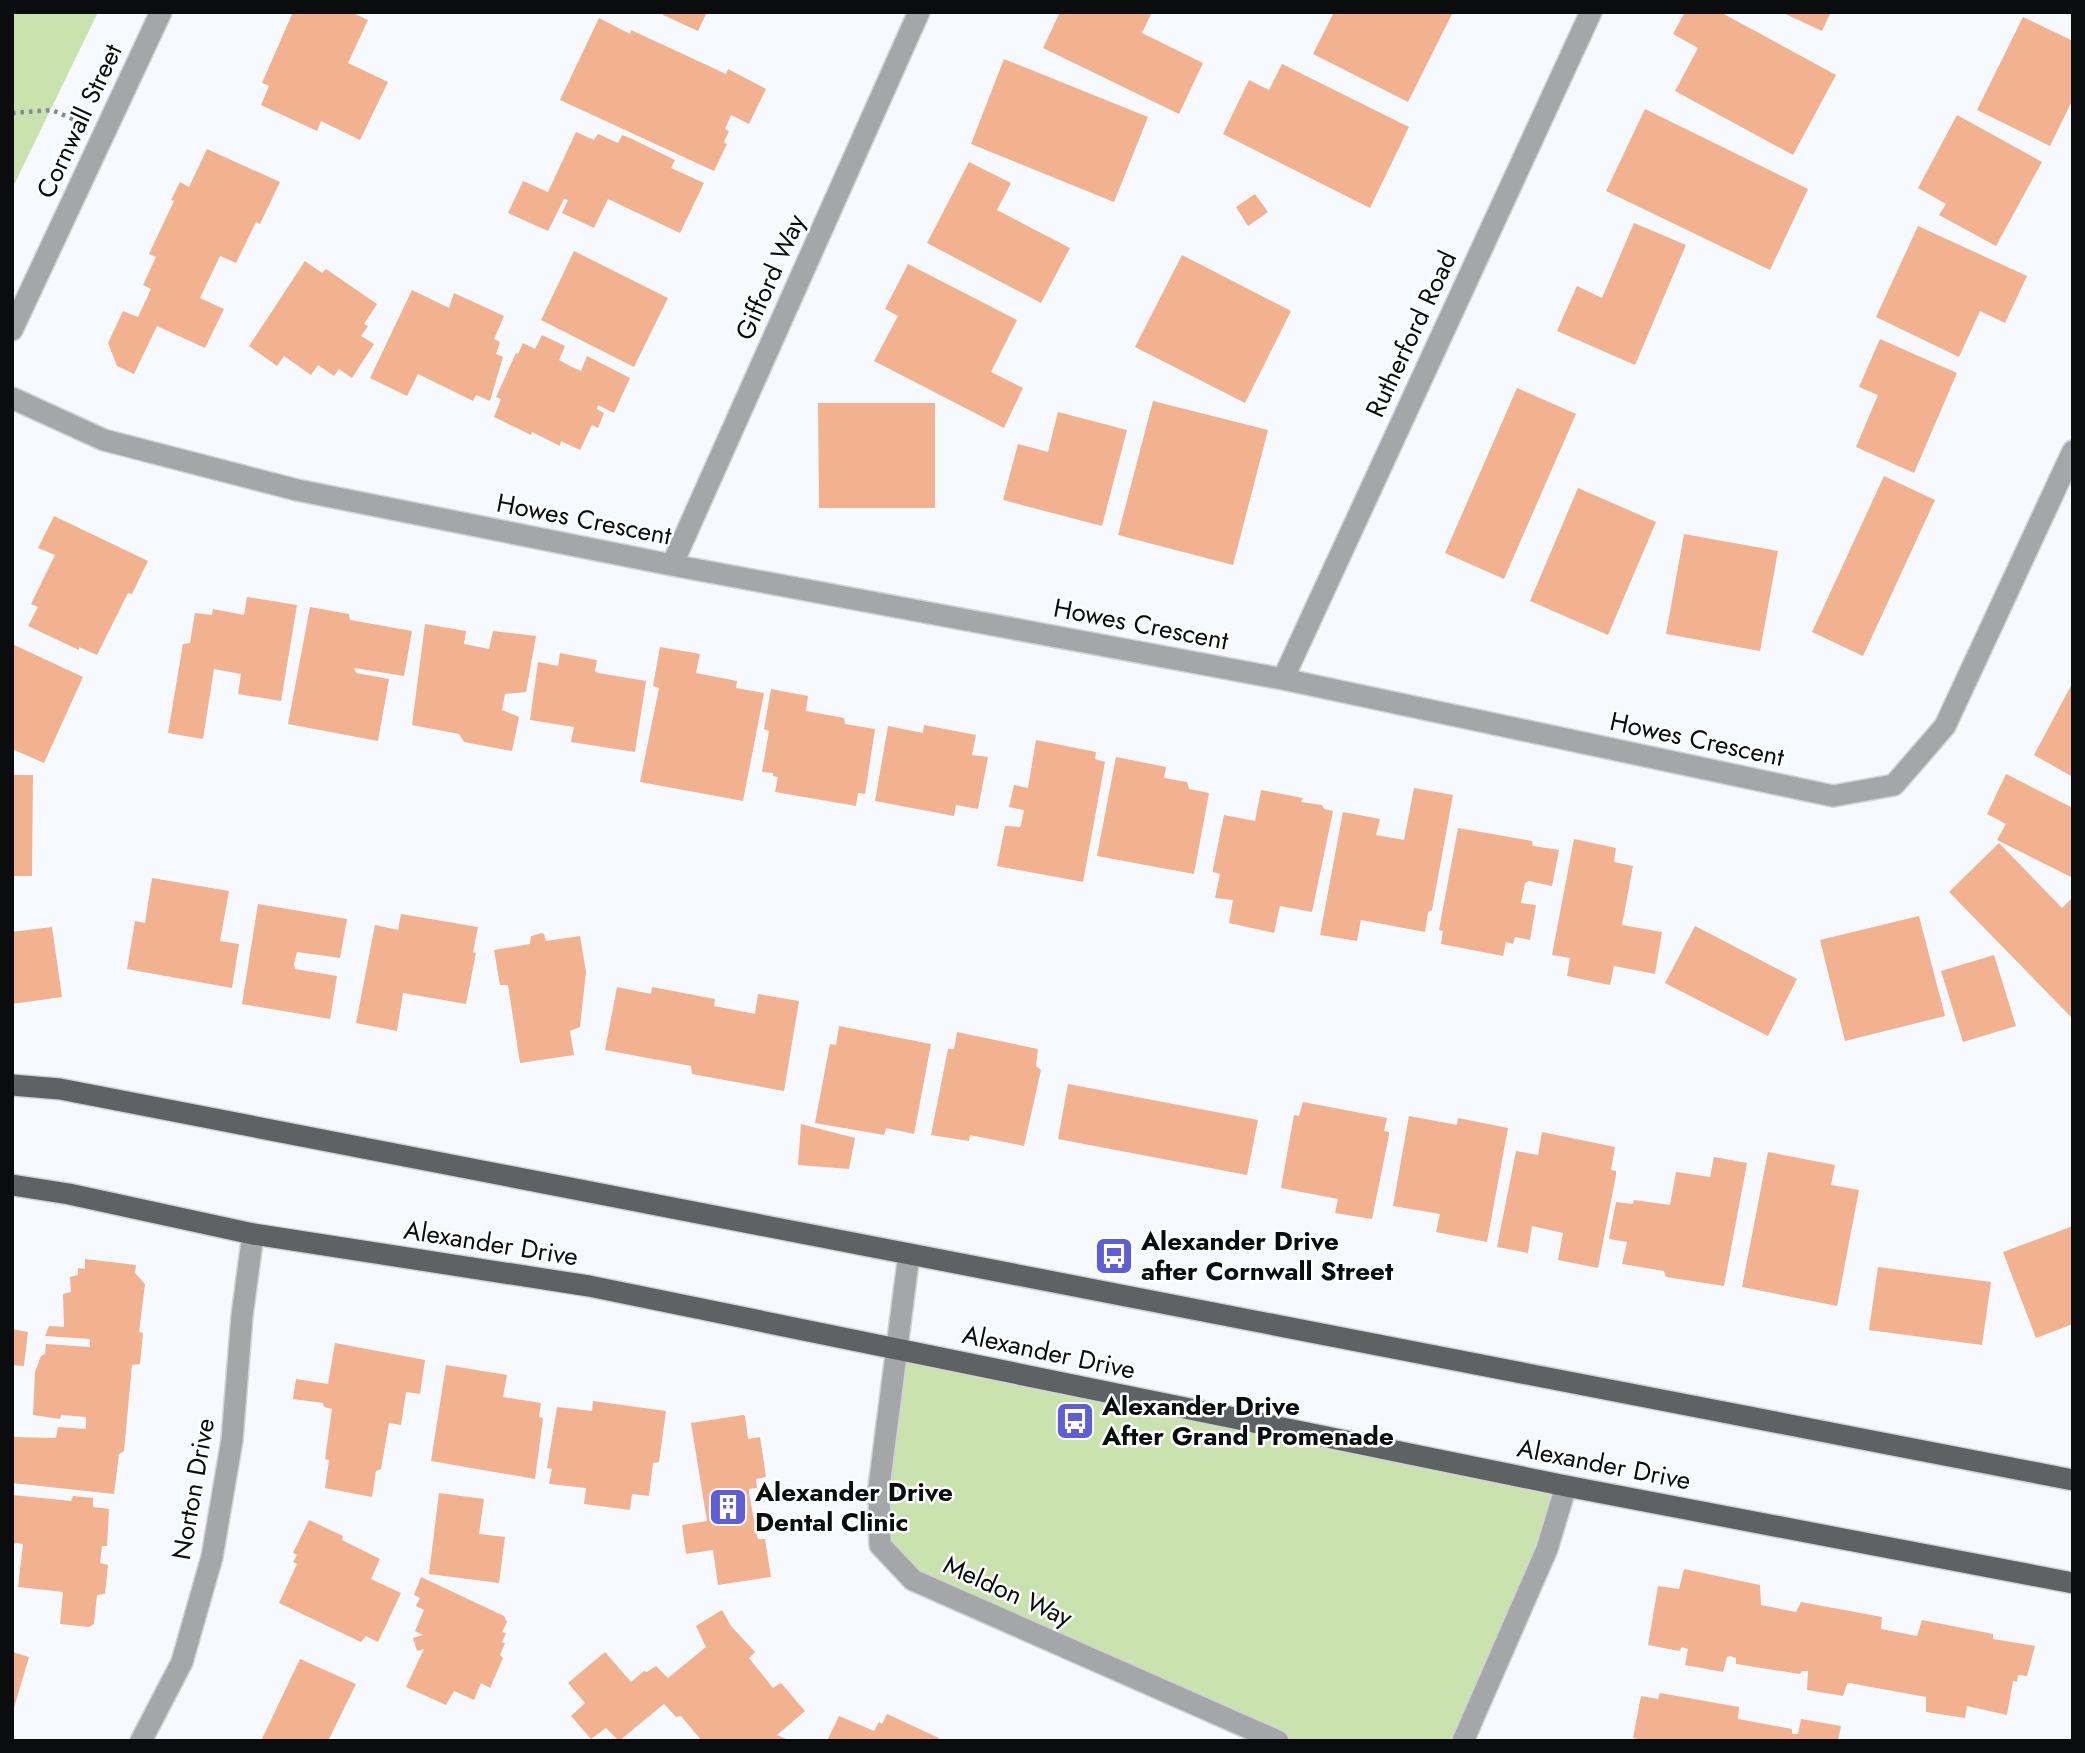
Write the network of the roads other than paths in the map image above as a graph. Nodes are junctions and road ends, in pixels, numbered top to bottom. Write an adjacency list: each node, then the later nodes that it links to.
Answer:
1 (161, 12): 4 (street, Cornwall Street)
2 (919, 12): 7 (street, Gifford Way)
3 (1591, 12): 8 (street, Rutherford Road)
4 (12, 330)
5 (12, 398): 7 (street, Howes Crescent)
6 (2073, 451): 8 (street, Howes Crescent)
7 (672, 565): 8 (street, Howes Crescent)
8 (1283, 679)
9 (12, 1085): 12 (main road)
10 (12, 1185): 11 (main road, Alexander Drive)
11 (253, 1234): 13 (main road, Alexander Drive); 17 (street, Norton Drive)
12 (909, 1254): 13 (street, Meldon Way); 14 (main road)
13 (898, 1349): 15 (main road, Alexander Drive); 18 (street, Meldon Way)
14 (2073, 1480)
15 (1566, 1486): 16 (main road, Alexander Drive); 19 (street)
16 (2073, 1583)
17 (141, 1741)
18 (1278, 1741)
19 (1462, 1741)

